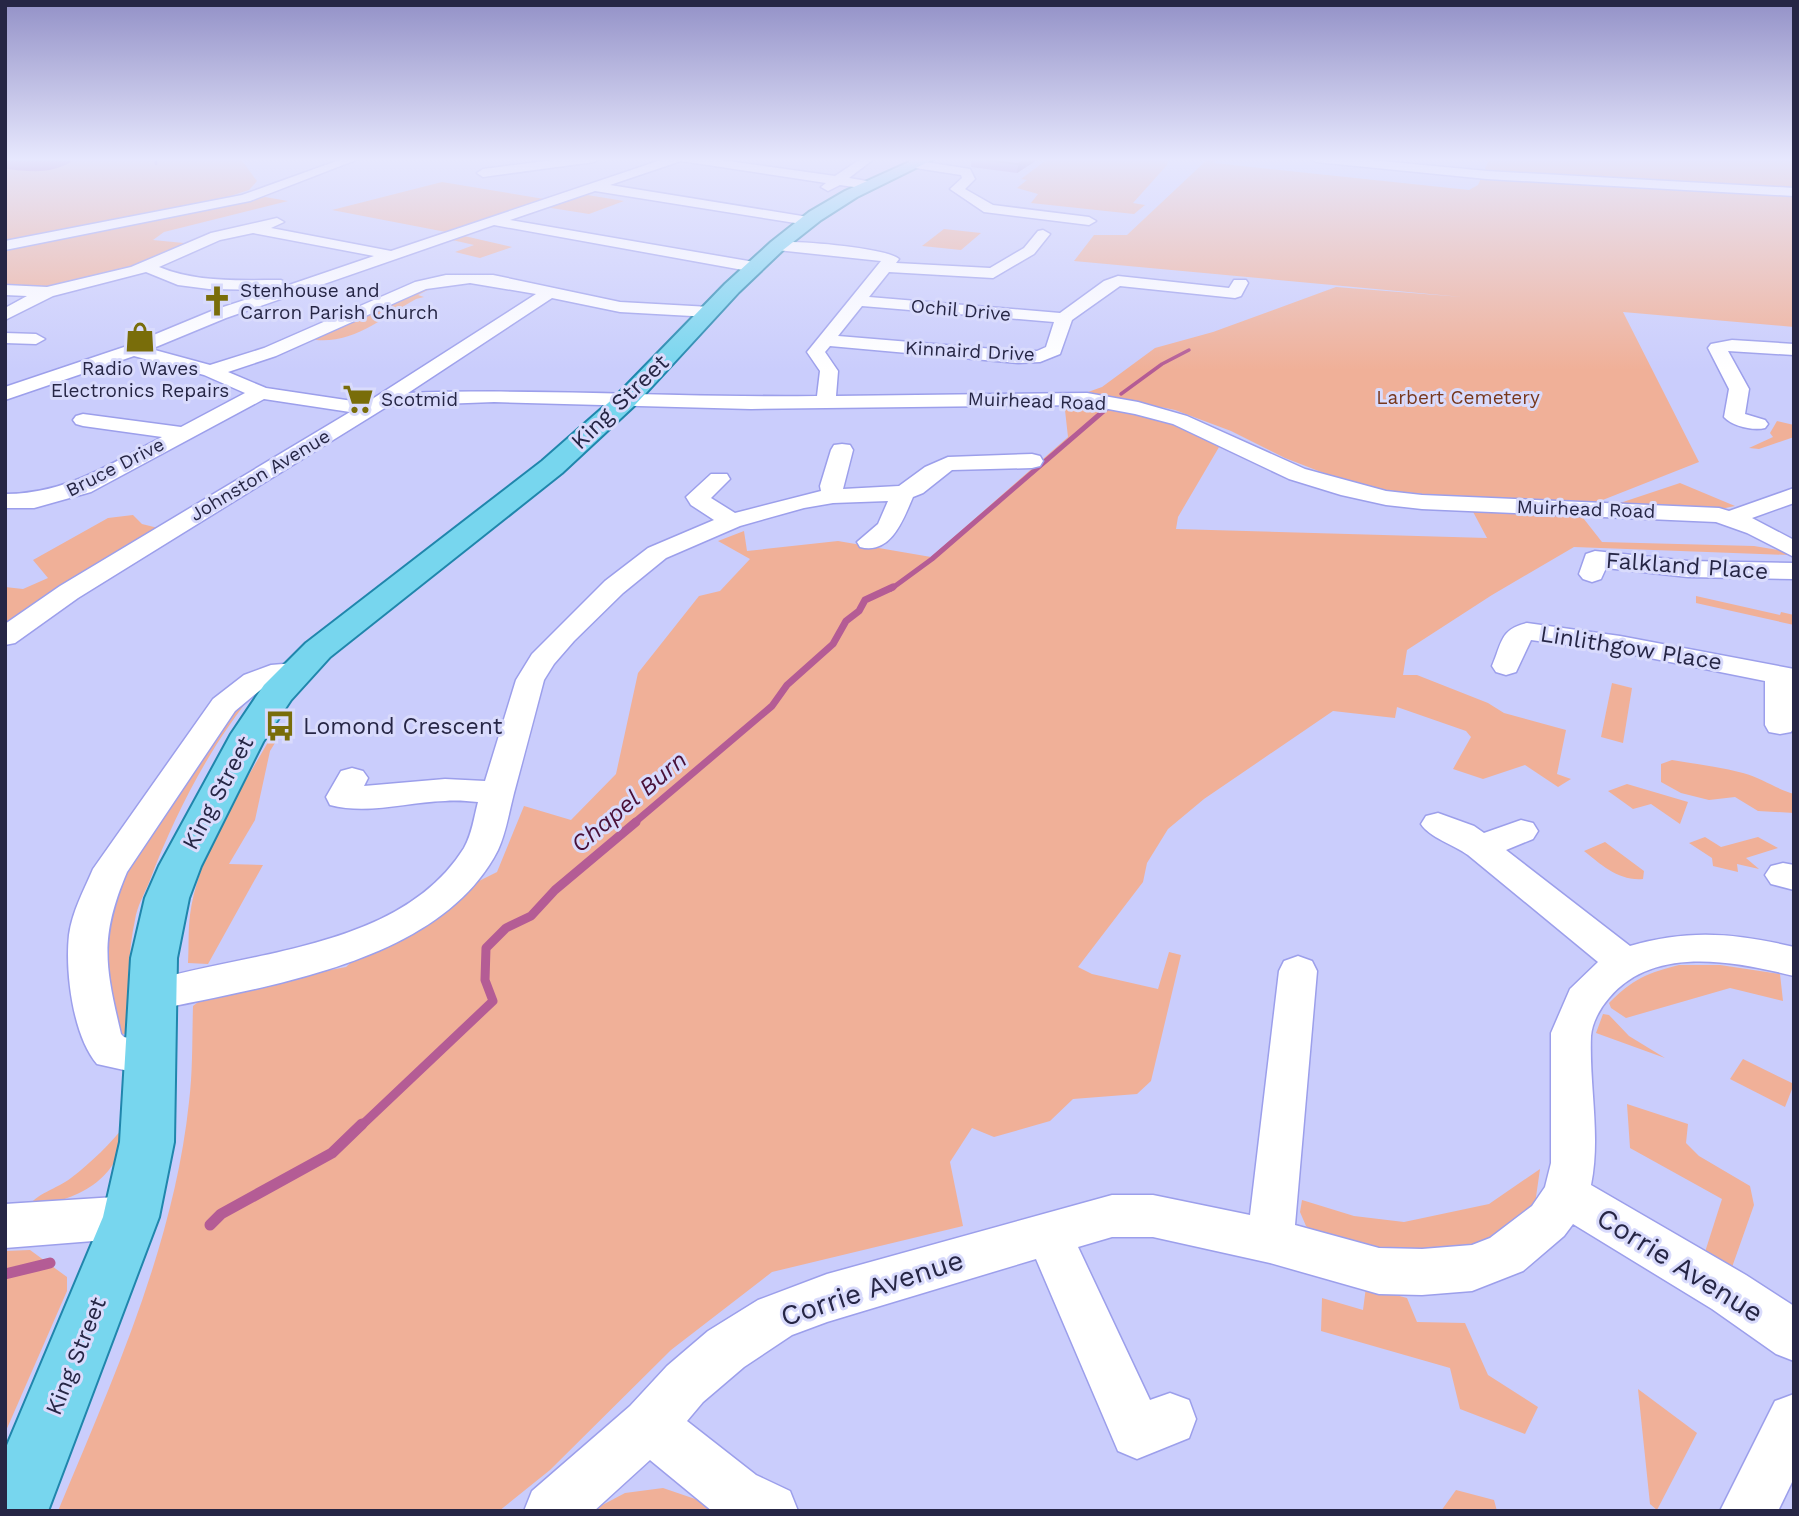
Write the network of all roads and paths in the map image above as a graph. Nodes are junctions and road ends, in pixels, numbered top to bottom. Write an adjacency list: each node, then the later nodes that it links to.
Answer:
1 (92, 229): 8 (street)
2 (253, 229): 7 (street); 13 (street)
3 (468, 229): 10 (street)
4 (549, 229): 11 (street)
5 (789, 229): 11 (main road, King Street)
6 (1043, 234): 12 (street)
7 (321, 241): 9 (street); 10 (street)
8 (5, 246)
9 (287, 252)
10 (392, 255): 16 (street)
11 (765, 257): 12 (street); 21 (main road, King Street)
12 (885, 267): 20 (street)
13 (149, 268): 16 (street); 18 (street)
14 (463, 278): 19 (street); 23 (street); 28 (street)
15 (1240, 284): 24 (street)
16 (294, 289): 32 (street)
17 (5, 290): 18 (street)
18 (47, 292): 22 (street)
19 (550, 292): 21 (street); 39 (street, Johnston Avenue)
20 (858, 301): 24 (street, Ochil Drive); 27 (street)
21 (710, 312): 37 (main road, King Street)
22 (5, 315)
23 (396, 315)
24 (1064, 318): 27 (street, Kinnaird Drive)
25 (5, 338): 26 (street)
26 (36, 339)
27 (826, 340): 38 (street)
28 (294, 341): 29 (street); 34 (street)
29 (339, 341)
30 (1699, 342): 31 (street)
31 (1719, 346): 33 (street); 41 (street)
32 (133, 350): 34 (street, Muirhead Road); 36 (street)
33 (1794, 350)
34 (211, 371): 35 (street, Muirhead Road)
35 (261, 393): 39 (street, Muirhead Road); 42 (street, Bruce Drive)
36 (5, 394)
37 (625, 401): 38 (street, Muirhead Road); 39 (street, Muirhead Road); 58 (main road, King Street)
38 (826, 402): 50 (street, Muirhead Road)
39 (376, 405): 56 (street, Johnston Avenue)
40 (83, 420): 42 (street, Bruce Drive)
41 (1758, 424)
42 (182, 433): 49 (street, Bruce Drive)
43 (838, 455): 48 (street)
44 (1022, 463): 46 (street)
45 (719, 479): 51 (street)
46 (903, 493): 48 (street); 52 (street)
47 (1794, 495): 50 (street, Muirhead Road)
48 (833, 496): 51 (street)
49 (5, 501)
50 (1731, 518): 53 (street)
51 (732, 521): 62 (street)
52 (869, 542)
53 (1794, 550)
54 (1794, 571): 55 (street, Falkland Place)
55 (1592, 574)
56 (5, 637)
57 (1506, 666): 59 (street, Linlithgow Place)
58 (295, 672): 69 (main road, King Street); 70 (street)
59 (1786, 676): 60 (street, Linlithgow Place)
60 (1773, 718)
61 (352, 778): 62 (street)
62 (498, 792): 69 (street)
63 (1438, 824): 65 (street)
64 (1521, 831): 65 (street)
65 (1480, 847): 66 (street)
66 (1624, 962): 67 (street, Corrie Avenue); 71 (street, Corrie Avenue)
67 (1794, 962)
68 (1298, 971): 75 (street)
69 (152, 996): 70 (main road, King Street)
70 (151, 1059): 72 (main road, King Street)
71 (1566, 1195): 75 (street, Corrie Avenue); 76 (street, Corrie Avenue)
72 (131, 1217): 73 (street); 80 (main road, King Street)
73 (5, 1226)
74 (1048, 1233): 75 (street, Corrie Avenue); 77 (street); 79 (street, Corrie Avenue)
75 (1270, 1241)
76 (1794, 1336)
77 (1170, 1419)
78 (1794, 1420): 83 (street)
79 (649, 1425): 81 (street, Corrie Avenue); 82 (street)
80 (14, 1511)
81 (552, 1511)
82 (769, 1511)
83 (1748, 1511)

